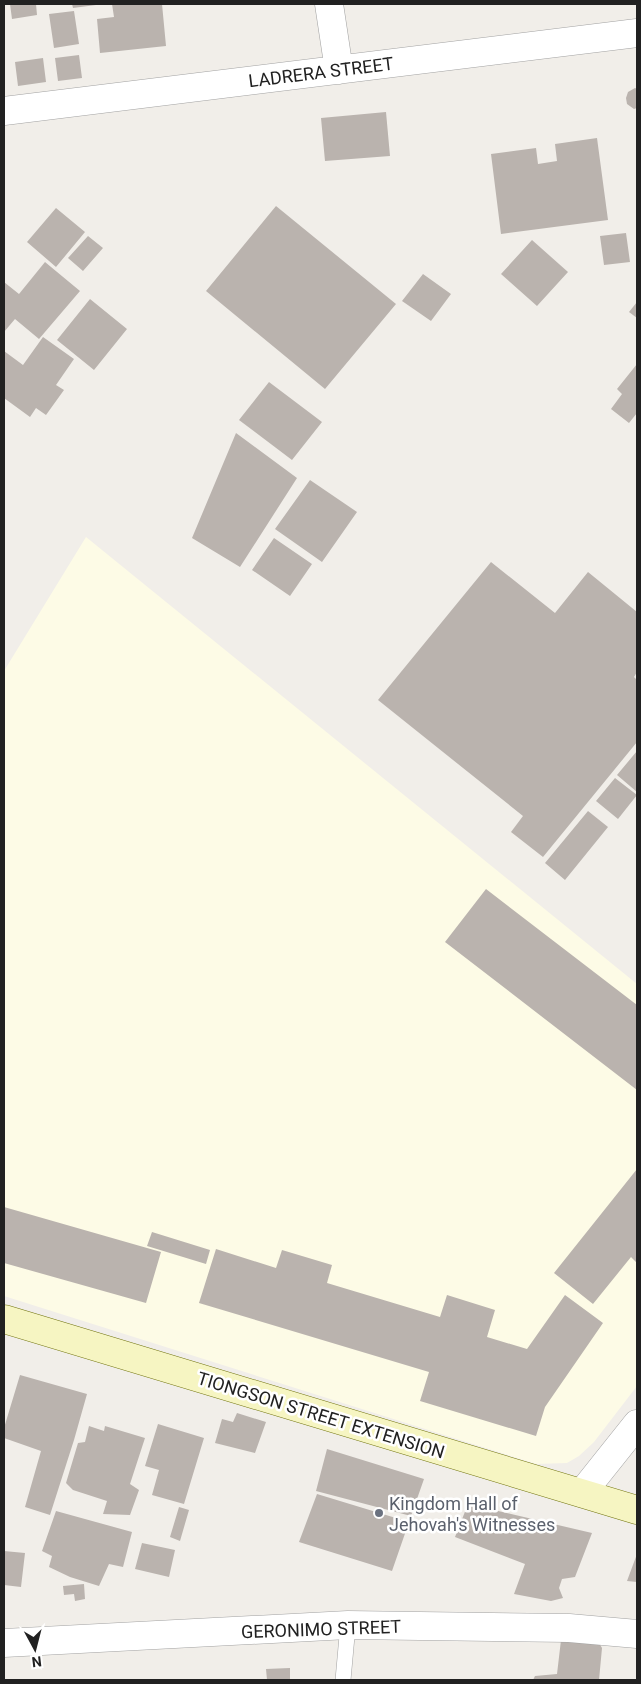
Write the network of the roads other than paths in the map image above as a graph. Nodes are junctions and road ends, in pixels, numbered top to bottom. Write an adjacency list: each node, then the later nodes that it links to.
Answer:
1 (329, 4): 3 (street)
2 (637, 32): 3 (street, LADRERA STREET)
3 (339, 70): 4 (street, LADRERA STREET)
4 (4, 111)
5 (4, 1320): 7 (street, TIONGSON STREET EXTENSION)
6 (637, 1424): 7 (street)
7 (582, 1493): 8 (street, TIONGSON STREET EXTENSION)
8 (637, 1510)
9 (348, 1625): 10 (street, GERONIMO STREET); 11 (street, GERONIMO STREET); 12 (lane)
10 (637, 1634)
11 (4, 1643)
12 (343, 1680)

